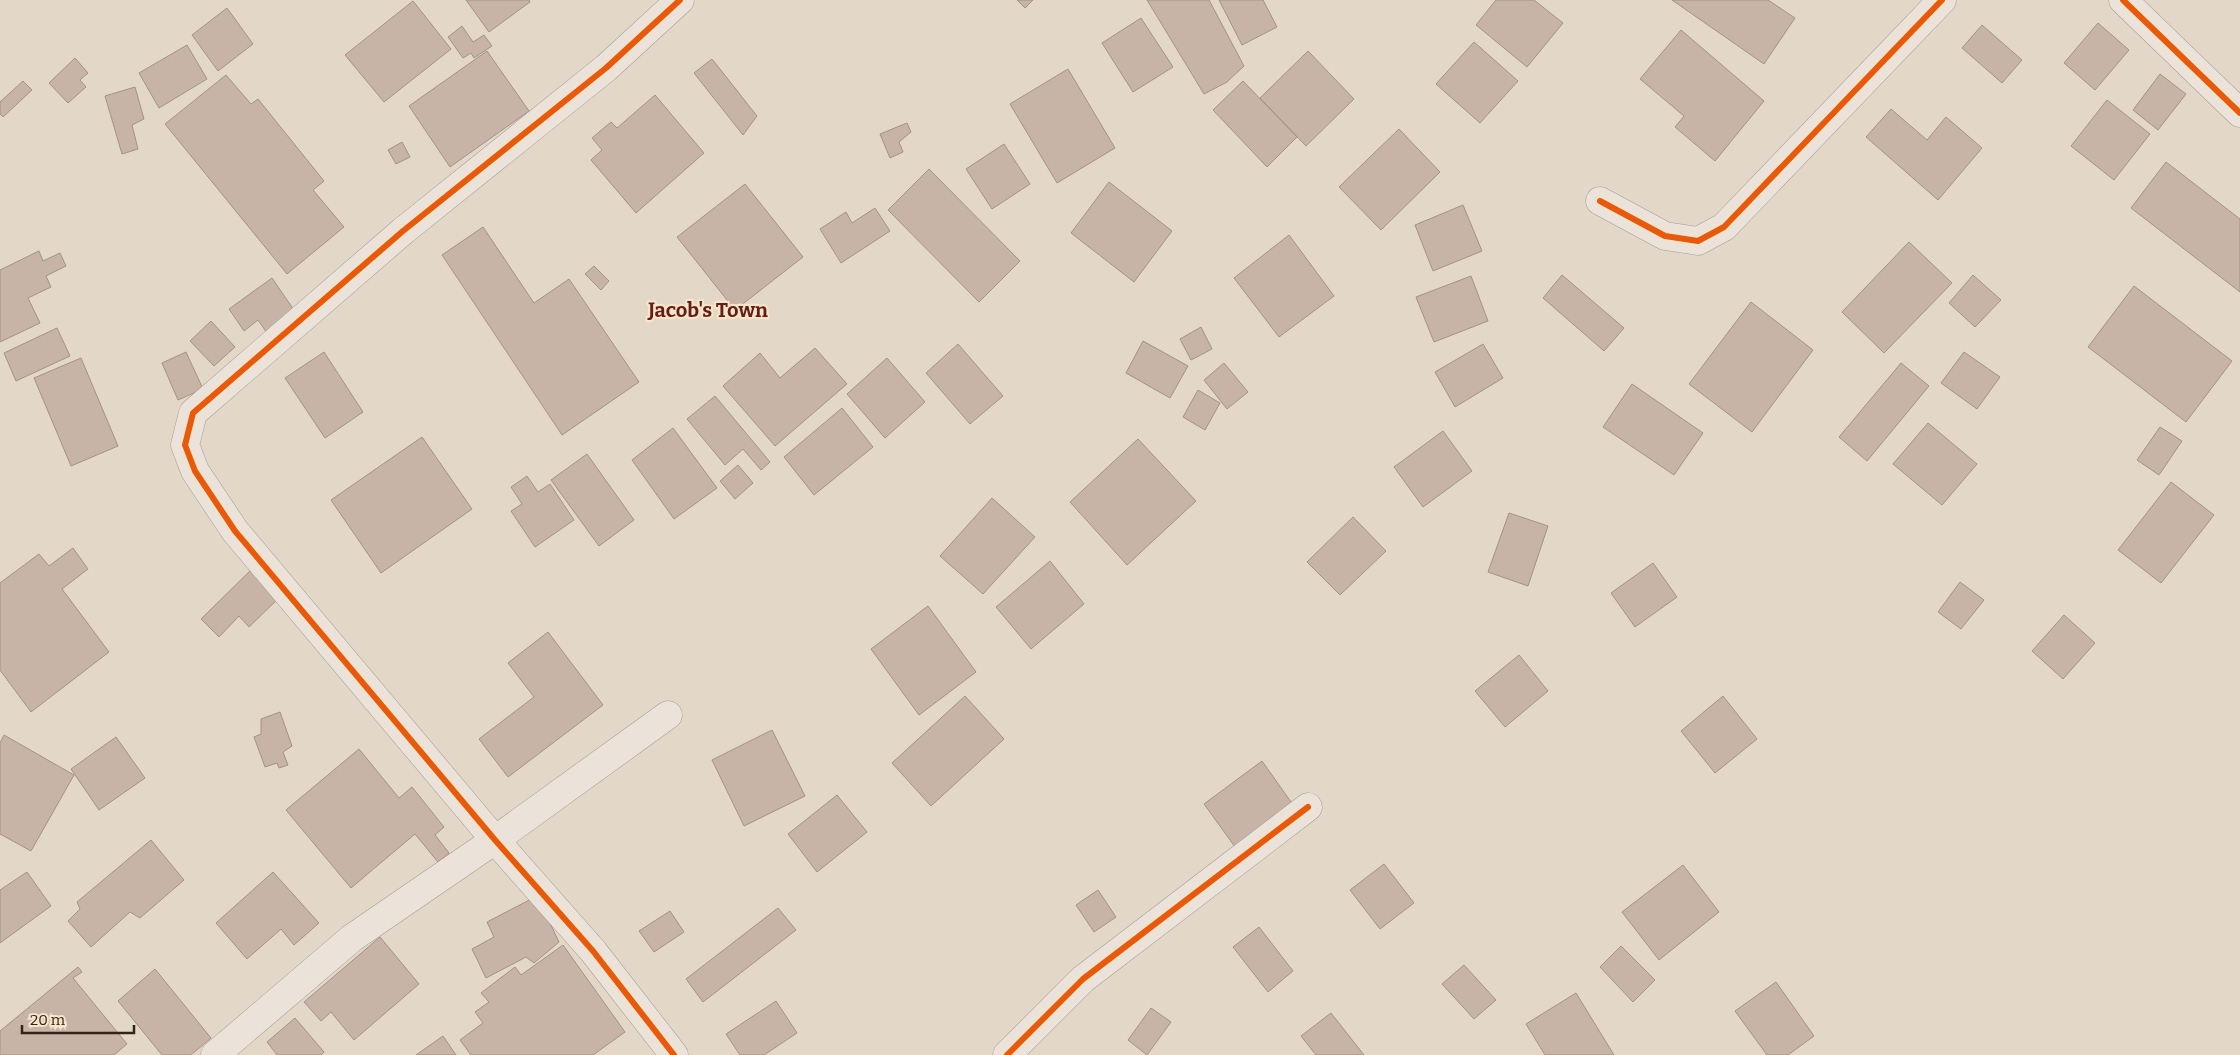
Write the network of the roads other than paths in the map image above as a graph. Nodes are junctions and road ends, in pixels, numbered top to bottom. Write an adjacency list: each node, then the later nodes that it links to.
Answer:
1 (680, 0): 8 (street)
2 (1942, 0): 5 (street)
3 (2122, 0): 4 (street)
4 (2240, 114)
5 (1600, 201)
6 (668, 715): 8 (street)
7 (1308, 807): 11 (street)
8 (495, 840): 9 (street); 10 (street)
9 (215, 1055)
10 (674, 1055)
11 (1007, 1055)

